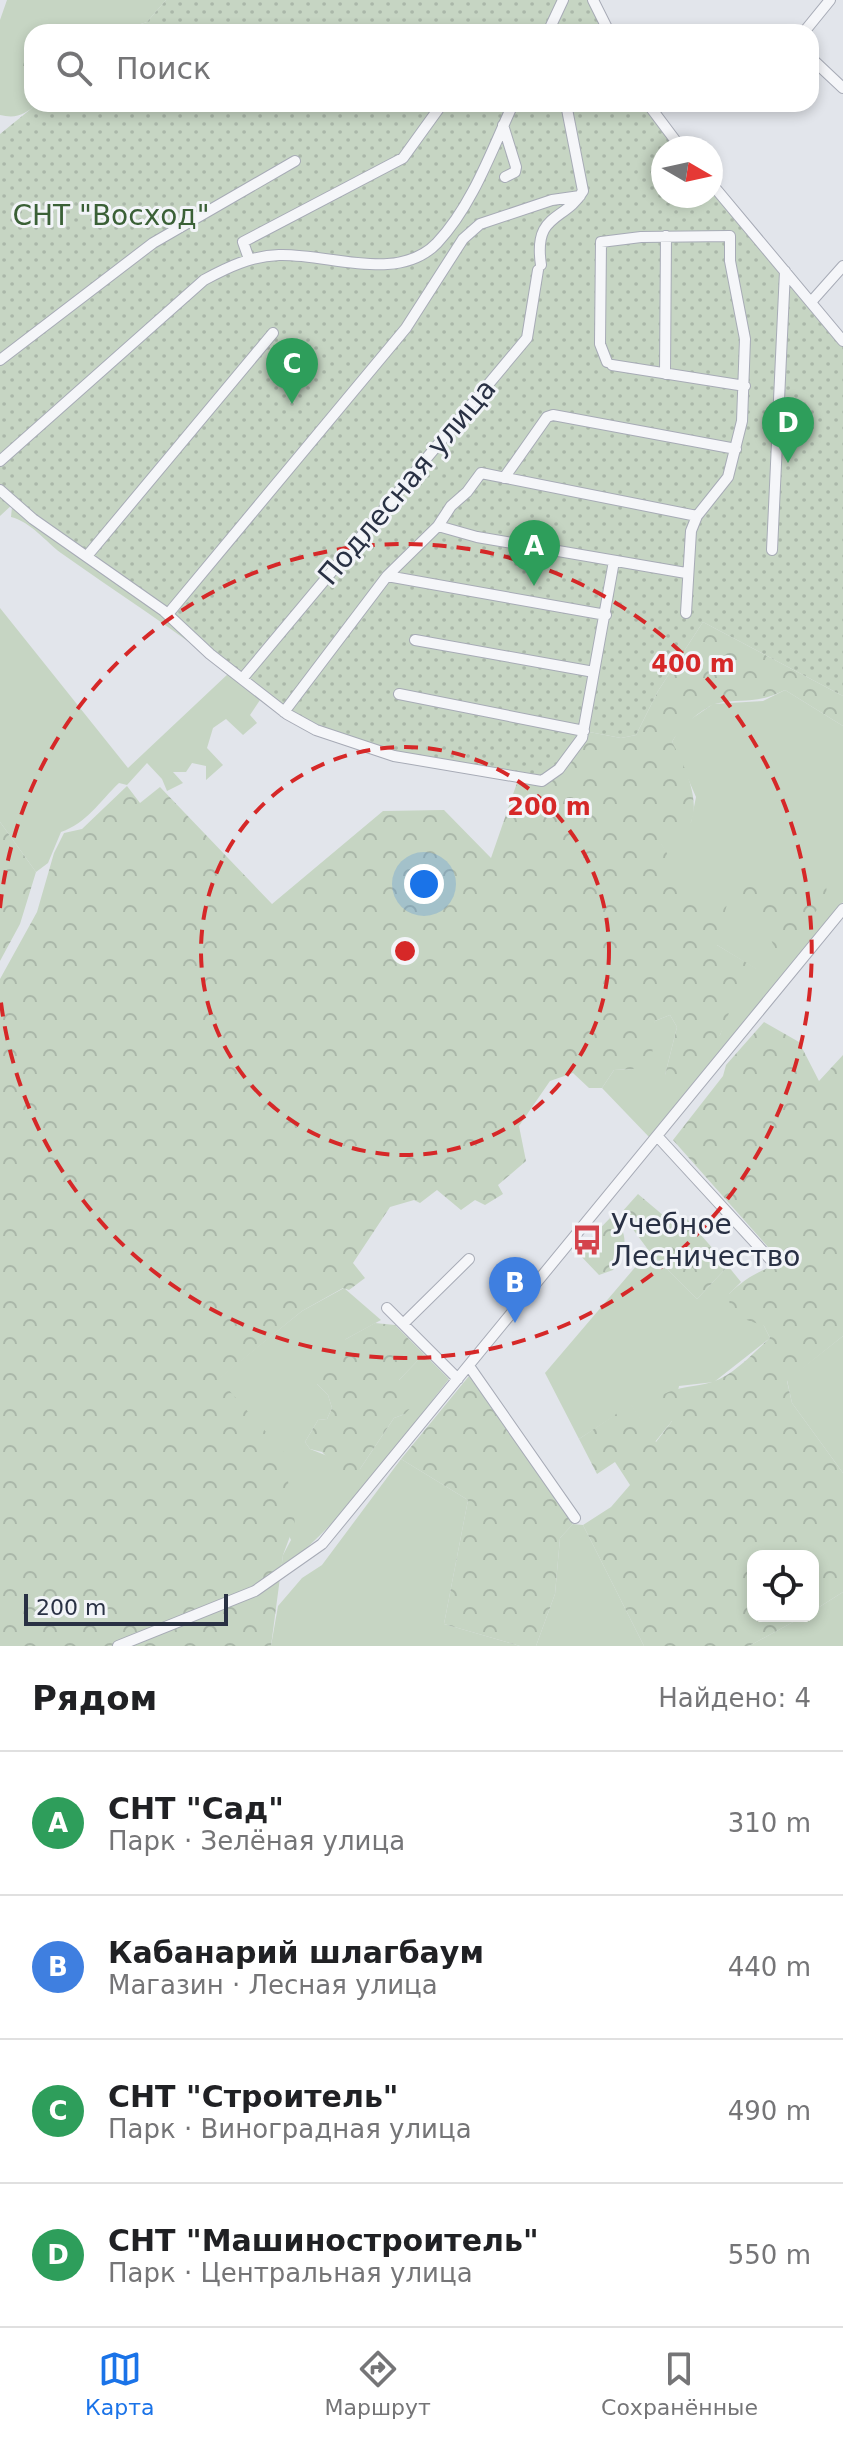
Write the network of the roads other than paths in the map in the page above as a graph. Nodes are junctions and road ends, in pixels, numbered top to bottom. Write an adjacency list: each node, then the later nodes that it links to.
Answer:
1 (563, 0): 4 (street)
2 (593, 0): 5 (street)
3 (830, 0): 6 (street)
4 (552, 24)
5 (605, 24)
6 (810, 24)
7 (819, 66): 8 (street)
8 (843, 88)
9 (436, 112): 20 (street)
10 (509, 112): 13 (street)
11 (568, 112): 17 (street)
12 (654, 112): 14 (street)
13 (503, 125): 16 (street); 20 (street)
14 (672, 136)
15 (295, 161): 26 (street)
16 (505, 177)
17 (580, 196): 41 (street); 45 (street, Подлесная улица)
18 (723, 197): 22 (street)
19 (666, 236): 27 (street); 27 (street); 28 (street)
20 (249, 259): 30 (street)
21 (843, 266): 23 (street)
22 (785, 271): 23 (street); 35 (street)
23 (811, 302): 25 (street)
24 (273, 333): 36 (street)
25 (843, 341)
26 (0, 360)
27 (665, 374): 28 (street)
28 (745, 386): 29 (street)
29 (736, 449): 31 (street); 33 (street)
30 (0, 461)
31 (504, 478): 33 (street); 34 (street)
32 (0, 490): 36 (street)
33 (697, 516): 38 (street)
34 (438, 526): 37 (street); 39 (street)
35 (772, 550)
36 (87, 556): 41 (street)
37 (614, 561): 38 (street); 42 (street)
38 (686, 573): 40 (street)
39 (387, 576): 42 (street); 47 (street)
40 (686, 613)
41 (168, 614): 45 (street)
42 (606, 615): 44 (street)
43 (415, 640): 44 (street)
44 (594, 672): 48 (street)
45 (242, 679): 47 (street)
46 (399, 694): 48 (street)
47 (284, 712): 48 (street)
48 (584, 731)
49 (843, 909): 50 (street)
50 (658, 1137): 52 (street); 55 (street)
51 (469, 1259): 54 (street)
52 (770, 1259)
53 (387, 1308): 54 (street)
54 (403, 1324): 56 (street)
55 (469, 1366): 56 (street); 57 (street)
56 (458, 1379): 58 (street)
57 (575, 1518)
58 (118, 1646)

